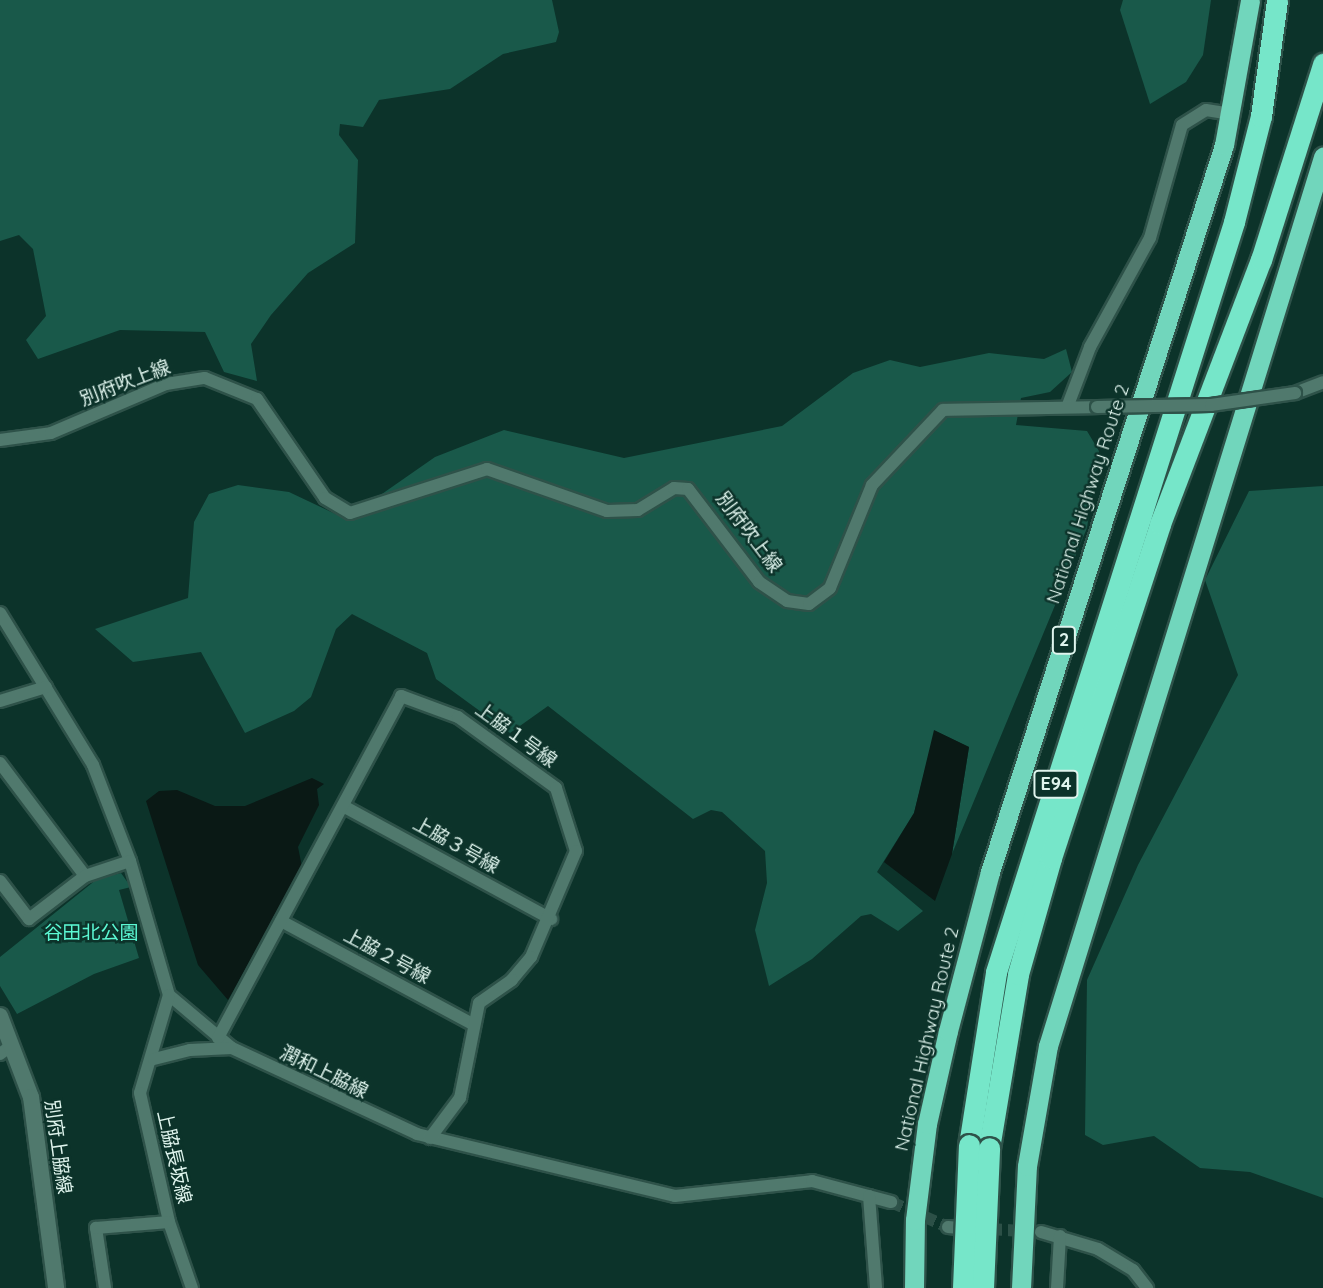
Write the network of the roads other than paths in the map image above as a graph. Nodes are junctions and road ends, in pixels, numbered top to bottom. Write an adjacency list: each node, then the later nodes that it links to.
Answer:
1 (1250, 0): 4 (highway, National Highway Route 2 / 2)
2 (1278, 0): 27 (highway, E94)
3 (1323, 64): 27 (highway, E94)
4 (1230, 114): 7 (street); 39 (highway, National Highway Route 2 / 2)
5 (1323, 157): 42 (highway)
6 (1323, 382): 7 (street, 別府吹上線, bridge)
7 (1069, 405): 8 (street, 別府吹上線)
8 (0, 440)
9 (0, 613): 10 (street)
10 (46, 687): 11 (street); 14 (street)
11 (0, 701)
12 (0, 763): 15 (street)
13 (343, 806): 17 (street, 上脇３号線); 17 (street, 上脇１号線); 18 (street, 上脇１号線)
14 (130, 861): 15 (street); 19 (street)
15 (85, 876): 16 (street)
16 (0, 881)
17 (551, 919): 21 (street, 上脇１号線)
18 (281, 921): 21 (street, 上脇２号線); 22 (street, 上脇１号線)
19 (169, 995): 22 (street, 潤和上脇線); 25 (street, 上脇長坂線)
20 (0, 1016): 24 (street, 別府上脇線)
21 (474, 1025): 26 (street, 上脇１号線)
22 (218, 1038): 23 (street, 潤和上脇線)
23 (232, 1048): 25 (street); 26 (street, 潤和上脇線)
24 (6, 1050): 35 (street, 別府上脇線)
25 (154, 1059): 30 (street, 上脇長坂線)
26 (430, 1138): 28 (street, 潤和上脇線)
27 (979, 1146): 40 (highway, E94, bridge); 41 (highway, E94, bridge)
28 (869, 1196): 29 (street, 潤和上脇線); 38 (street)
29 (891, 1202)
30 (169, 1222): 36 (street); 37 (street, 上脇長坂線)
31 (948, 1227): 32 (street)
32 (990, 1230)
33 (1041, 1232): 34 (street)
34 (1060, 1236): 43 (street); 44 (street)
35 (56, 1288)
36 (105, 1288)
37 (192, 1288)
38 (876, 1288)
39 (914, 1288)
40 (963, 1288)
41 (983, 1288)
42 (1021, 1288)
43 (1056, 1288)
44 (1147, 1288)

